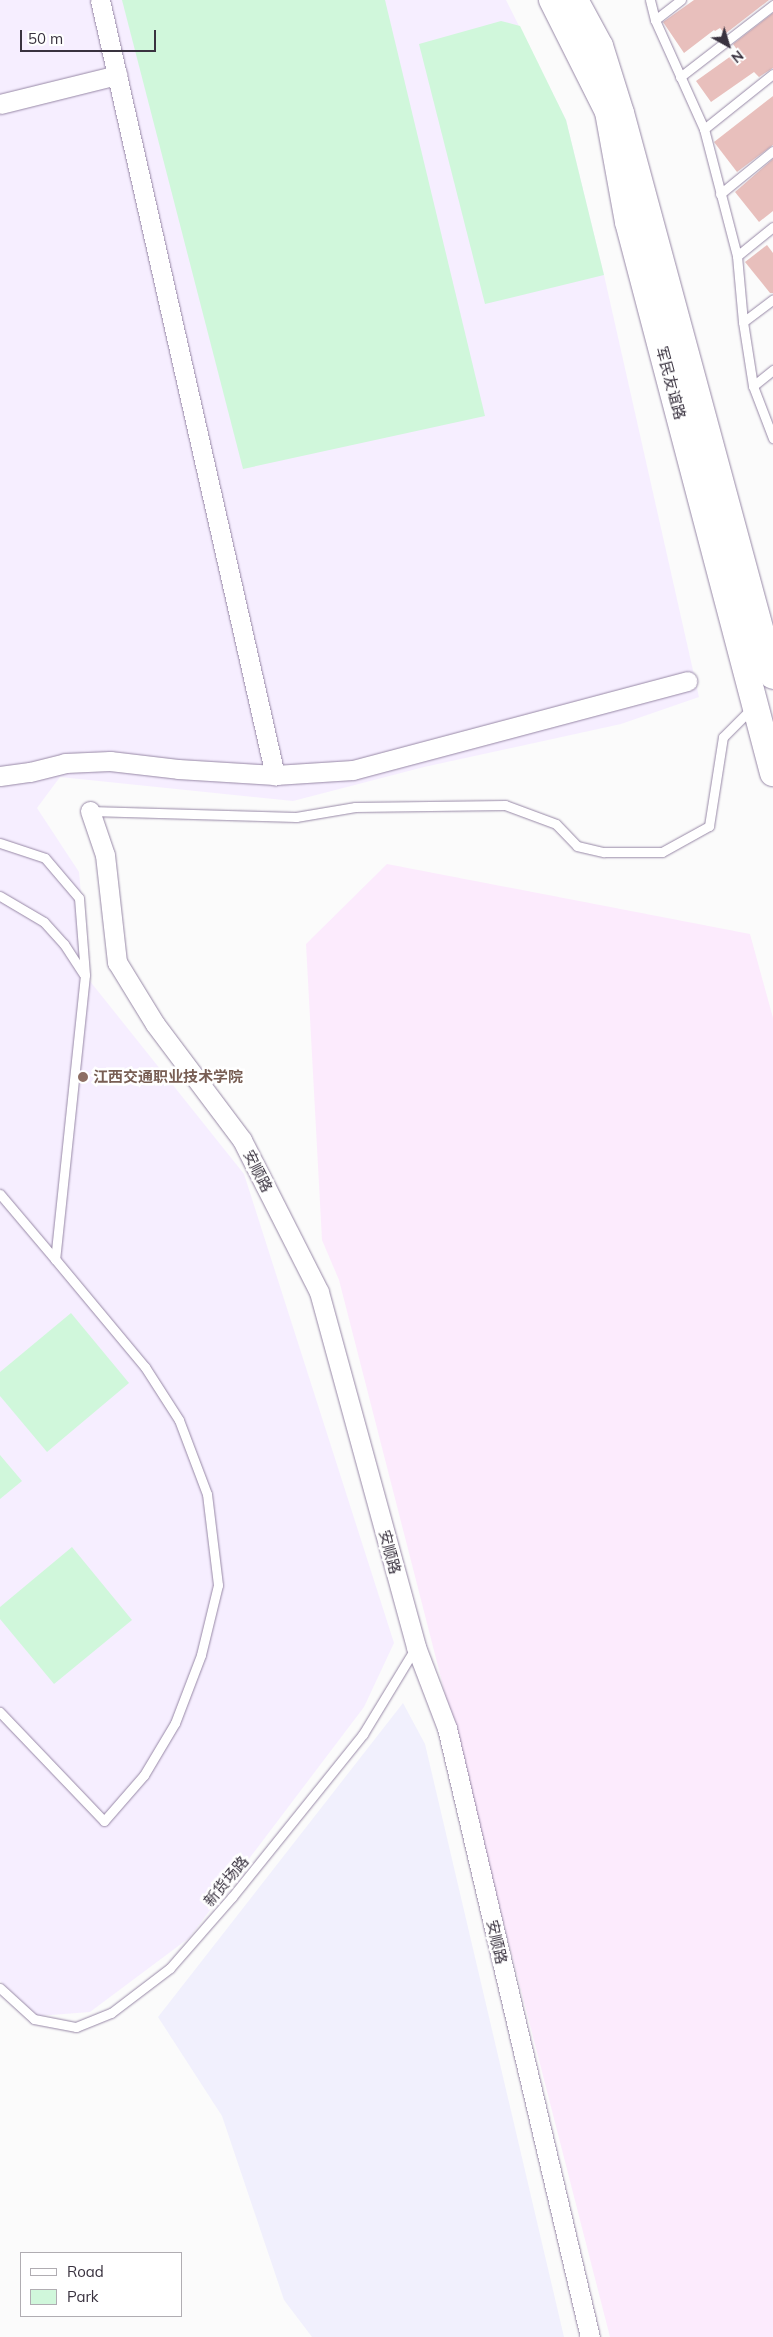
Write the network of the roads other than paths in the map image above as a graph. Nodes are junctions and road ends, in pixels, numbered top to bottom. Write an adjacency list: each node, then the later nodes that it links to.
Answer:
1 (100, 0): 9 (street)
2 (552, 0): 22 (street, 军民友谊路)
3 (576, 0): 22 (street, 军民友谊路)
4 (650, 0): 7 (lane)
5 (681, 0): 7 (lane)
6 (773, 5): 10 (lane)
7 (655, 20): 10 (lane)
8 (773, 74): 12 (lane)
9 (117, 75): 11 (street); 26 (street)
10 (680, 77): 12 (lane)
11 (0, 104)
12 (704, 129): 14 (lane)
13 (773, 151): 14 (lane)
14 (720, 194): 16 (lane)
15 (773, 227): 16 (lane)
16 (737, 256): 18 (lane)
17 (773, 299): 18 (lane)
18 (743, 322): 20 (lane)
19 (773, 370): 20 (lane)
20 (753, 386): 21 (lane)
21 (773, 438)
22 (764, 663): 24 (street, 军民友谊路)
23 (687, 681): 26 (street)
24 (756, 705): 25 (street, 军民友谊路); 28 (lane)
25 (773, 774)
26 (275, 775): 27 (street)
27 (0, 776)
28 (90, 811): 34 (street, 安顺路)
29 (0, 843): 31 (lane)
30 (0, 896): 31 (lane)
31 (85, 975): 33 (lane)
32 (0, 1194): 33 (lane)
33 (55, 1259): 35 (lane)
34 (416, 1647): 36 (lane, 新货场路); 37 (street, 安顺路)
35 (0, 1712)
36 (0, 1988)
37 (590, 2337)

